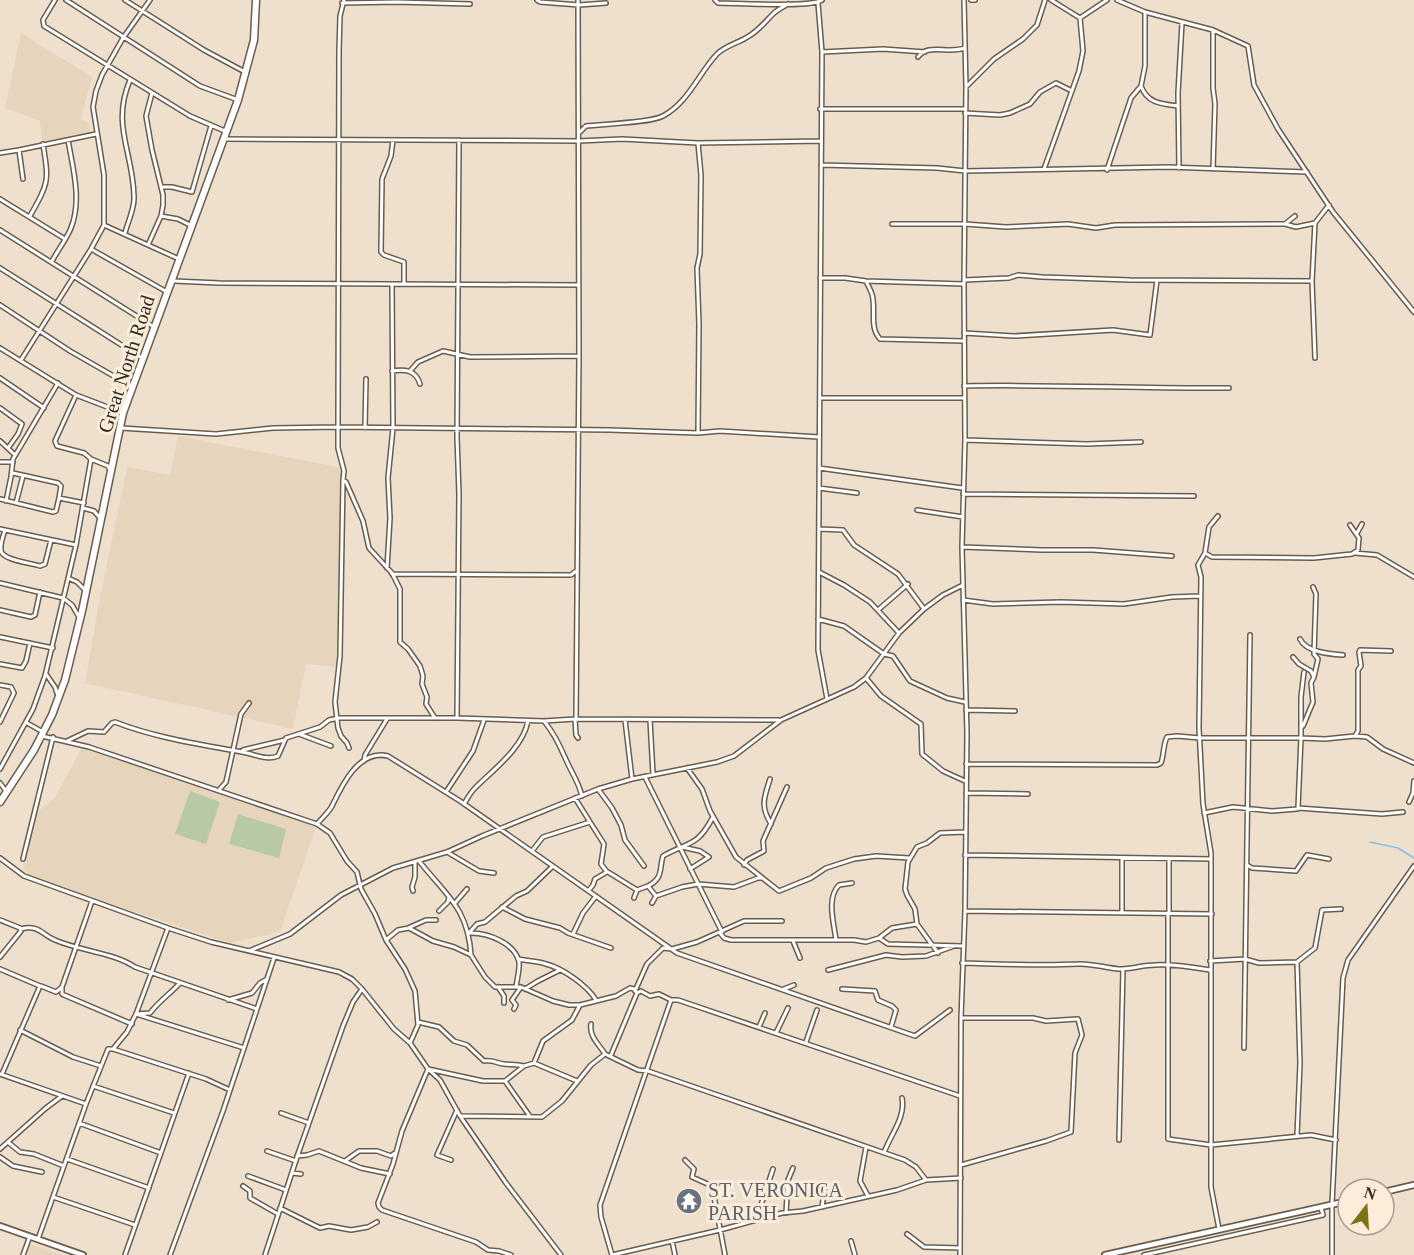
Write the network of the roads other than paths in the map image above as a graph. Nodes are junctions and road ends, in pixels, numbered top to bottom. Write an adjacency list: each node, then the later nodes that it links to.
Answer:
1 (54, 0): 30 (street)
2 (66, 0): 25 (street)
3 (125, 0): 20 (street)
4 (150, 0): 20 (street)
5 (256, 0): 31 (highway, Great North Road)
6 (537, 0): 15 (street)
7 (715, 0): 19 (street)
8 (822, 0): 17 (street)
9 (964, 0): 26 (street)
10 (1046, 0): 34 (street)
11 (1051, 0): 22 (street)
12 (1107, 0): 22 (street)
13 (1119, 1): 21 (street)
14 (343, 2): 18 (street); 46 (street)
15 (579, 2): 16 (street); 42 (street)
16 (606, 3)
17 (818, 3): 19 (street); 28 (street)
18 (470, 4)
19 (788, 4): 42 (street)
20 (142, 9): 25 (street); 31 (street)
21 (1145, 12): 23 (street); 33 (street)
22 (1080, 18): 35 (street)
23 (1182, 22): 24 (street); 38 (street)
24 (1213, 30): 59 (street); 61 (street)
25 (123, 38): 30 (street); 37 (street)
26 (966, 48): 27 (street); 34 (street)
27 (925, 51): 28 (street); 29 (street)
28 (822, 52): 39 (street)
29 (918, 57)
30 (107, 65): 32 (street); 43 (street)
31 (246, 73): 37 (highway, Great North Road)
32 (130, 80): 36 (street); 76 (street)
33 (1141, 86): 38 (street); 58 (street)
34 (966, 87): 40 (street)
35 (1072, 92): 40 (street); 57 (street)
36 (152, 93): 41 (street); 63 (street)
37 (238, 100): 44 (highway, Great North Road)
38 (1178, 106): 56 (street)
39 (820, 109): 40 (street); 50 (street)
40 (965, 111): 60 (street)
41 (211, 126): 44 (street); 63 (street)
42 (579, 133): 49 (street)
43 (96, 134): 45 (street); 72 (street)
44 (225, 135): 46 (street); 74 (highway, Great North Road)
45 (68, 140): 52 (street); 77 (street)
46 (339, 140): 47 (street); 91 (street)
47 (393, 140): 48 (street); 90 (street)
48 (459, 140): 49 (street); 93 (street)
49 (579, 141): 51 (street); 94 (street)
50 (820, 141): 51 (street); 55 (street)
51 (698, 143): 130 (street)
52 (43, 144): 53 (street); 66 (street)
53 (19, 150): 54 (street); 62 (street)
54 (0, 153)
55 (821, 165): 60 (street); 84 (street)
56 (1179, 168): 58 (street); 59 (street)
57 (1044, 170): 58 (street); 60 (street)
58 (1107, 170)
59 (1213, 170): 61 (street)
60 (965, 171): 73 (street)
61 (1307, 172): 65 (street)
62 (23, 178)
63 (161, 187): 67 (street)
64 (0, 199): 66 (street)
65 (1329, 205): 69 (street); 98 (street)
66 (30, 216): 77 (street)
67 (161, 216): 74 (street); 78 (street)
68 (1295, 216): 71 (street)
69 (1316, 223): 71 (street); 88 (street)
70 (892, 224): 73 (street)
71 (1285, 224): 73 (street)
72 (104, 225): 76 (street); 79 (street)
73 (965, 225): 89 (street)
74 (191, 226): 80 (highway, Great North Road)
75 (0, 231): 81 (street)
76 (125, 233): 78 (street)
77 (65, 239): 81 (street)
78 (148, 245): 80 (street)
79 (91, 249): 83 (street); 95 (street)
80 (179, 259): 85 (highway, Great North Road)
81 (51, 261): 83 (street)
82 (0, 268): 96 (street)
83 (74, 276): 96 (street); 99 (street)
84 (820, 278): 87 (street); 119 (street)
85 (172, 280): 91 (street); 95 (highway, Great North Road)
86 (1157, 280): 88 (street); 89 (street); 101 (street)
87 (866, 281): 89 (street); 102 (street)
88 (1312, 281): 107 (street)
89 (964, 282): 101 (street)
90 (404, 283): 92 (street); 93 (street)
91 (339, 284): 92 (street); 124 (street)
92 (392, 284): 109 (street)
93 (459, 284): 94 (street); 104 (street)
94 (578, 285): 105 (street)
95 (167, 292): 99 (highway, Great North Road)
96 (57, 304): 100 (street); 106 (street)
97 (0, 305): 100 (street)
98 (1414, 312)
99 (154, 327): 106 (highway, Great North Road)
100 (40, 330): 108 (street); 115 (street)
101 (964, 333): 102 (street)
102 (964, 340): 116 (street)
103 (0, 349): 108 (street)
104 (459, 353): 105 (street); 110 (street); 128 (street)
105 (579, 356): 129 (street)
106 (142, 358): 115 (highway, Great North Road)
107 (1315, 358)
108 (21, 360): 113 (street)
109 (392, 371): 110 (street); 127 (street)
110 (410, 371): 114 (street)
111 (0, 378): 122 (street)
112 (366, 379): 126 (street)
113 (58, 383): 118 (street); 122 (street)
114 (420, 384)
115 (131, 386): 123 (highway, Great North Road)
116 (964, 386): 117 (street); 120 (street)
117 (1229, 388)
118 (76, 395): 123 (street); 137 (street)
119 (820, 398): 120 (street); 131 (street)
120 (964, 398): 132 (street)
121 (0, 408): 135 (street)
122 (44, 408): 136 (street)
123 (123, 413): 125 (highway, Great North Road)
124 (338, 427): 125 (street); 126 (street); 144 (street)
125 (120, 428): 141 (highway, Great North Road)
126 (365, 428): 127 (street)
127 (393, 428): 128 (street); 170 (street)
128 (457, 428): 129 (street); 173 (street)
129 (577, 431): 130 (street); 174 (street)
130 (698, 433): 131 (street)
131 (819, 437): 140 (street)
132 (965, 440): 134 (street); 146 (street)
133 (0, 441): 135 (street)
134 (1141, 442)
135 (8, 448): 136 (street)
136 (15, 454): 139 (street)
137 (91, 459): 141 (street); 154 (street)
138 (0, 462): 139 (street)
139 (13, 462): 142 (street)
140 (819, 468): 145 (street); 146 (street)
141 (111, 471): 158 (highway, Great North Road)
142 (12, 473): 143 (street); 152 (street)
143 (23, 476): 150 (street); 153 (street)
144 (343, 480): 170 (street); 214 (street)
145 (819, 488): 147 (street); 162 (street)
146 (963, 488): 148 (street)
147 (857, 494)
148 (963, 494): 149 (street); 157 (street)
149 (1194, 496)
150 (59, 498): 153 (street); 154 (street)
151 (0, 500): 152 (street)
152 (6, 501): 153 (street)
153 (16, 504)
154 (83, 506): 158 (street); 165 (street)
155 (917, 510): 157 (street)
156 (1218, 516): 167 (street)
157 (963, 517): 166 (street)
158 (101, 519): 182 (highway, Great North Road)
159 (1362, 524): 163 (street)
160 (1350, 525): 163 (street)
161 (2, 529): 164 (street); 164 (street)
162 (819, 529): 171 (street); 178 (street)
163 (1357, 534): 168 (street)
164 (51, 540): 165 (street)
165 (76, 545): 176 (street)
166 (962, 547): 169 (street); 179 (street)
167 (1205, 553): 168 (street); 183 (street)
168 (1355, 553): 175 (street)
169 (1172, 556)
170 (387, 568): 172 (street)
171 (819, 572): 188 (street); 190 (street)
172 (392, 573): 173 (street); 215 (street)
173 (458, 573): 174 (street); 216 (street)
174 (574, 573): 220 (street)
175 (1414, 577)
176 (68, 578): 182 (street); 184 (street)
177 (0, 584): 181 (street)
178 (908, 585): 186 (street); 188 (street)
179 (963, 585): 185 (street); 186 (street)
180 (1313, 587): 197 (street)
181 (40, 592): 184 (street); 187 (street)
182 (86, 592): 189 (highway, Great North Road)
183 (1200, 596): 185 (street); 233 (street)
184 (63, 598): 189 (street); 196 (street)
185 (963, 600): 210 (street)
186 (924, 609): 191 (street)
187 (0, 610)
188 (878, 610): 191 (street)
189 (80, 619): 208 (highway, Great North Road)
190 (819, 619): 199 (street); 209 (street)
191 (899, 633): 199 (street)
192 (1250, 635): 234 (street)
193 (0, 637): 195 (street)
194 (1300, 639): 197 (street)
195 (30, 643): 196 (street); 202 (street)
196 (53, 648): 204 (street)
197 (1314, 650): 200 (street); 205 (street)
198 (1391, 651): 230 (street)
199 (884, 654): 206 (street); 210 (street)
200 (1342, 655)
201 (1293, 657): 205 (street)
202 (0, 664)
203 (1304, 672): 227 (street)
204 (46, 674): 208 (street); 226 (street)
205 (1314, 677): 227 (street)
206 (866, 678): 209 (street); 252 (street)
207 (0, 685): 225 (street)
208 (58, 698): 228 (highway, Great North Road)
209 (827, 699): 223 (street)
210 (965, 702): 212 (street)
211 (249, 703): 240 (street)
212 (966, 710): 213 (street); 245 (street)
213 (1015, 711)
214 (338, 718): 217 (street); 229 (street); 239 (street)
215 (435, 718): 216 (street); 217 (street)
216 (457, 718): 218 (street)
217 (387, 719): 242 (street)
218 (484, 719): 219 (street); 259 (street)
219 (528, 720): 224 (street); 266 (street)
220 (575, 720): 221 (street); 224 (street); 232 (street)
221 (625, 720): 222 (street); 250 (street)
222 (650, 720): 223 (street); 248 (street)
223 (781, 720): 246 (street)
224 (544, 721): 262 (street)
225 (0, 722)
226 (27, 723): 228 (street); 243 (street)
227 (1302, 731): 235 (street)
228 (42, 734): 231 (street); 258 (highway, Great North Road)
229 (297, 734): 236 (street); 238 (street)
230 (1356, 736): 235 (street); 244 (street)
231 (53, 737): 237 (street); 284 (street)
232 (578, 738)
233 (1200, 738): 234 (street); 245 (street); 270 (street)
234 (1248, 738): 235 (street); 267 (street)
235 (1301, 738): 268 (street)
236 (285, 740): 241 (street); 241 (street)
237 (66, 741): 240 (street); 257 (street)
238 (331, 746)
239 (349, 748)
240 (234, 750): 241 (street); 257 (street)
241 (239, 751)
242 (364, 760): 259 (street); 272 (street)
243 (2, 762): 247 (street)
244 (1414, 763)
245 (966, 765): 252 (street)
246 (687, 768): 248 (street); 271 (street)
247 (0, 769)
248 (653, 774): 249 (street)
249 (645, 777): 250 (street); 277 (street)
250 (632, 779): 256 (street)
251 (770, 779): 274 (street)
252 (966, 781): 260 (street)
253 (1414, 781): 265 (street)
254 (0, 783): 258 (street)
255 (787, 787): 274 (street)
256 (598, 789): 262 (street); 290 (street)
257 (217, 790): 272 (street)
258 (8, 792): 264 (highway, Great North Road)
259 (446, 792): 266 (street)
260 (966, 793): 261 (street); 276 (street)
261 (1028, 794)
262 (582, 796): 263 (street)
263 (575, 798): 273 (street); 275 (street)
264 (0, 802)
265 (1409, 802)
266 (464, 804): 275 (street)
267 (1248, 808): 268 (street); 270 (street); 291 (street)
268 (1298, 808): 269 (street)
269 (1403, 812)
270 (1204, 813): 287 (street)
271 (713, 817): 277 (street); 289 (street)
272 (317, 824): 300 (street)
273 (591, 824): 278 (street); 295 (street)
274 (771, 824): 289 (street)
275 (499, 829): 278 (street); 279 (street)
276 (965, 832): 280 (street); 282 (street)
277 (681, 847): 294 (street); 294 (street); 301 (street)
278 (531, 851): 293 (street)
279 (447, 852): 288 (street); 296 (street)
280 (965, 855): 283 (street); 316 (street)
281 (0, 858): 310 (street)
282 (909, 858): 297 (street); 323 (street)
283 (1122, 858): 285 (street); 317 (street)
284 (23, 859)
285 (1169, 859): 287 (street); 318 (street)
286 (1329, 859): 291 (street)
287 (1211, 860): 319 (street)
288 (417, 861): 300 (street); 305 (street); 306 (street)
289 (744, 865): 297 (street)
290 (644, 866)
291 (1247, 866): 347 (street)
292 (1414, 866): 424 (street)
293 (553, 867): 303 (street); 313 (street)
294 (690, 869): 299 (street)
295 (607, 872): 303 (street); 304 (street)
296 (494, 873)
297 (764, 879): 299 (street)
298 (852, 883): 332 (street)
299 (698, 884): 308 (street); 327 (street)
300 (360, 885): 331 (street); 340 (street)
301 (648, 886): 304 (street); 308 (street)
302 (467, 889): 311 (street)
303 (589, 890): 307 (street)
304 (637, 890): 309 (street)
305 (413, 891)
306 (448, 895): 311 (street); 315 (street)
307 (597, 896): 329 (street); 339 (street)
308 (656, 896): 312 (street)
309 (634, 898)
310 (92, 901): 324 (street); 335 (street)
311 (455, 903): 328 (street)
312 (652, 903)
313 (502, 907): 328 (street); 329 (street)
314 (1341, 909): 349 (street)
315 (439, 911)
316 (965, 911): 317 (street); 337 (street)
317 (1122, 911): 318 (street)
318 (1169, 913): 319 (street); 351 (street)
319 (1212, 914): 348 (street)
320 (0, 920): 326 (street)
321 (436, 920): 325 (street)
322 (782, 921): 327 (street)
323 (917, 924): 330 (street); 334 (street)
324 (168, 928): 340 (street); 357 (street)
325 (407, 928): 331 (street); 342 (street)
326 (21, 929): 335 (street); 343 (street)
327 (721, 932): 333 (street); 339 (street)
328 (470, 933): 342 (street); 346 (street)
329 (572, 935): 338 (street)
330 (879, 938): 332 (street); 334 (street)
331 (386, 940): 384 (street)
332 (836, 940): 333 (street)
333 (793, 941): 345 (street)
334 (932, 945): 336 (street); 341 (street)
335 (77, 946): 357 (street); 362 (street)
336 (956, 946): 337 (street); 341 (street)
337 (963, 946): 350 (street)
338 (612, 948)
339 (672, 949): 367 (street); 369 (street)
340 (249, 951): 344 (street)
341 (938, 953): 355 (street)
342 (471, 955): 363 (street)
343 (0, 957)
344 (274, 958): 358 (street); 365 (street)
345 (800, 958)
346 (518, 959): 354 (street); 364 (street)
347 (1245, 959): 348 (street); 349 (street); 394 (street)
348 (1210, 961): 356 (street)
349 (1297, 962): 422 (street)
350 (962, 963): 353 (street); 383 (street)
351 (1168, 966): 353 (street); 356 (street); 426 (street)
352 (0, 969): 361 (street)
353 (1122, 969): 423 (street)
354 (560, 970): 364 (street); 373 (street)
355 (828, 970)
356 (1210, 970): 426 (street)
357 (151, 972): 359 (street); 382 (street)
358 (267, 979): 371 (street); 377 (street)
359 (180, 982): 371 (street); 382 (street)
360 (794, 985): 367 (street)
361 (40, 986): 368 (street); 389 (street)
362 (62, 987): 368 (street); 370 (street)
363 (498, 987): 364 (street); 372 (street)
364 (521, 988): 372 (street); 375 (street)
365 (362, 989): 392 (street); 421 (street)
366 (842, 989): 388 (street)
367 (782, 990): 388 (street)
368 (56, 992): 370 (street)
369 (636, 992): 373 (street); 374 (street); 397 (street)
370 (62, 994): 385 (street)
371 (228, 1000): 377 (street)
372 (512, 1000): 378 (street)
373 (596, 1000): 375 (street)
374 (671, 1000): 387 (street); 403 (street)
375 (580, 1005): 398 (street)
376 (788, 1008): 390 (street)
377 (257, 1009): 393 (street)
378 (514, 1009)
379 (817, 1010): 391 (street)
380 (950, 1010): 388 (street)
381 (765, 1013): 387 (street)
382 (136, 1014): 385 (street); 393 (street)
383 (961, 1018): 412 (street); 440 (street)
384 (418, 1022): 392 (street); 400 (street)
385 (132, 1024): 395 (street)
386 (591, 1024): 396 (street)
387 (759, 1027): 390 (street)
388 (891, 1027)
389 (20, 1030): 399 (street); 405 (street)
390 (776, 1032): 391 (street)
391 (806, 1042): 412 (street)
392 (410, 1043): 401 (street)
393 (244, 1048): 410 (street)
394 (1244, 1048)
395 (112, 1049): 399 (street); 404 (street)
396 (605, 1054): 397 (street); 407 (street)
397 (611, 1055): 402 (street)
398 (534, 1064): 400 (street); 407 (street)
399 (100, 1066): 409 (street)
400 (524, 1066): 408 (street)
401 (428, 1069): 408 (street); 415 (street); 430 (street)
402 (638, 1070): 403 (street); 406 (street)
403 (648, 1071): 406 (street); 427 (street)
404 (189, 1073): 410 (street); 416 (street)
405 (1, 1074): 411 (street)
406 (645, 1078): 485 (street)
407 (577, 1081): 419 (street)
408 (505, 1082): 419 (street)
409 (93, 1086): 414 (street); 416 (street)
410 (230, 1090): 481 (street)
411 (63, 1096): 414 (street); 425 (street)
412 (960, 1096): 440 (street)
413 (902, 1098): 432 (street)
414 (86, 1104): 420 (street)
415 (457, 1110): 418 (street); 436 (street)
416 (174, 1113): 431 (street)
417 (281, 1113): 421 (street)
418 (460, 1116): 419 (street); 484 (street)
419 (529, 1116)
420 (79, 1123): 431 (street); 435 (street)
421 (309, 1123): 433 (street)
422 (1297, 1136): 424 (street); 426 (street)
423 (1119, 1140)
424 (1336, 1140): 460 (street)
425 (9, 1143): 428 (street); 441 (street)
426 (1210, 1145): 470 (street)
427 (866, 1147): 432 (street); 457 (street)
428 (0, 1149)
429 (267, 1151): 438 (street)
430 (396, 1152): 439 (street); 447 (street)
431 (161, 1153): 454 (street)
432 (884, 1153): 450 (street)
433 (297, 1156): 438 (street); 439 (street)
434 (0, 1157): 444 (street)
435 (67, 1159): 441 (street); 454 (street)
436 (451, 1160)
437 (685, 1160): 471 (street)
438 (296, 1161): 445 (street)
439 (345, 1161): 447 (street)
440 (961, 1165): 449 (street)
441 (64, 1166): 458 (street)
442 (793, 1168): 464 (street)
443 (773, 1169): 466 (street)
444 (42, 1172)
445 (292, 1173): 446 (street); 456 (street)
446 (301, 1174)
447 (390, 1174): 483 (street)
448 (248, 1176): 456 (street)
449 (961, 1178): 450 (street); 477 (street)
450 (926, 1180): 457 (street)
451 (1414, 1185): 455 (street)
452 (243, 1186): 465 (street)
453 (825, 1186): 461 (street)
454 (149, 1188): 468 (street)
455 (1396, 1189)
456 (286, 1190): 463 (street)
457 (868, 1196): 461 (street)
458 (53, 1197): 468 (street); 474 (street)
459 (1336, 1203): 460 (street)
460 (1332, 1204): 462 (street); 492 (street)
461 (822, 1207): 464 (street)
462 (1321, 1207): 470 (street); 491 (street)
463 (280, 1208): 465 (street); 467 (street)
464 (786, 1213): 466 (street)
465 (278, 1215): 482 (street)
466 (756, 1220): 471 (street)
467 (377, 1222)
468 (135, 1225): 480 (street)
469 (0, 1226): 473 (street)
470 (1219, 1229): 490 (street)
471 (720, 1230): 476 (street); 487 (street)
472 (907, 1234): 477 (street)
473 (30, 1236): 474 (street); 478 (street)
474 (38, 1239): 479 (street)
475 (851, 1240): 488 (street)
476 (672, 1241): 485 (street); 486 (street)
477 (960, 1248): 489 (street)
478 (23, 1255)
479 (83, 1255)
480 (125, 1255)
481 (170, 1255)
482 (265, 1255)
483 (511, 1255)
484 (561, 1255)
485 (611, 1255)
486 (675, 1255)
487 (724, 1255)
488 (855, 1255)
489 (960, 1255)
490 (1105, 1255)
491 (1144, 1255)
492 (1332, 1255)

